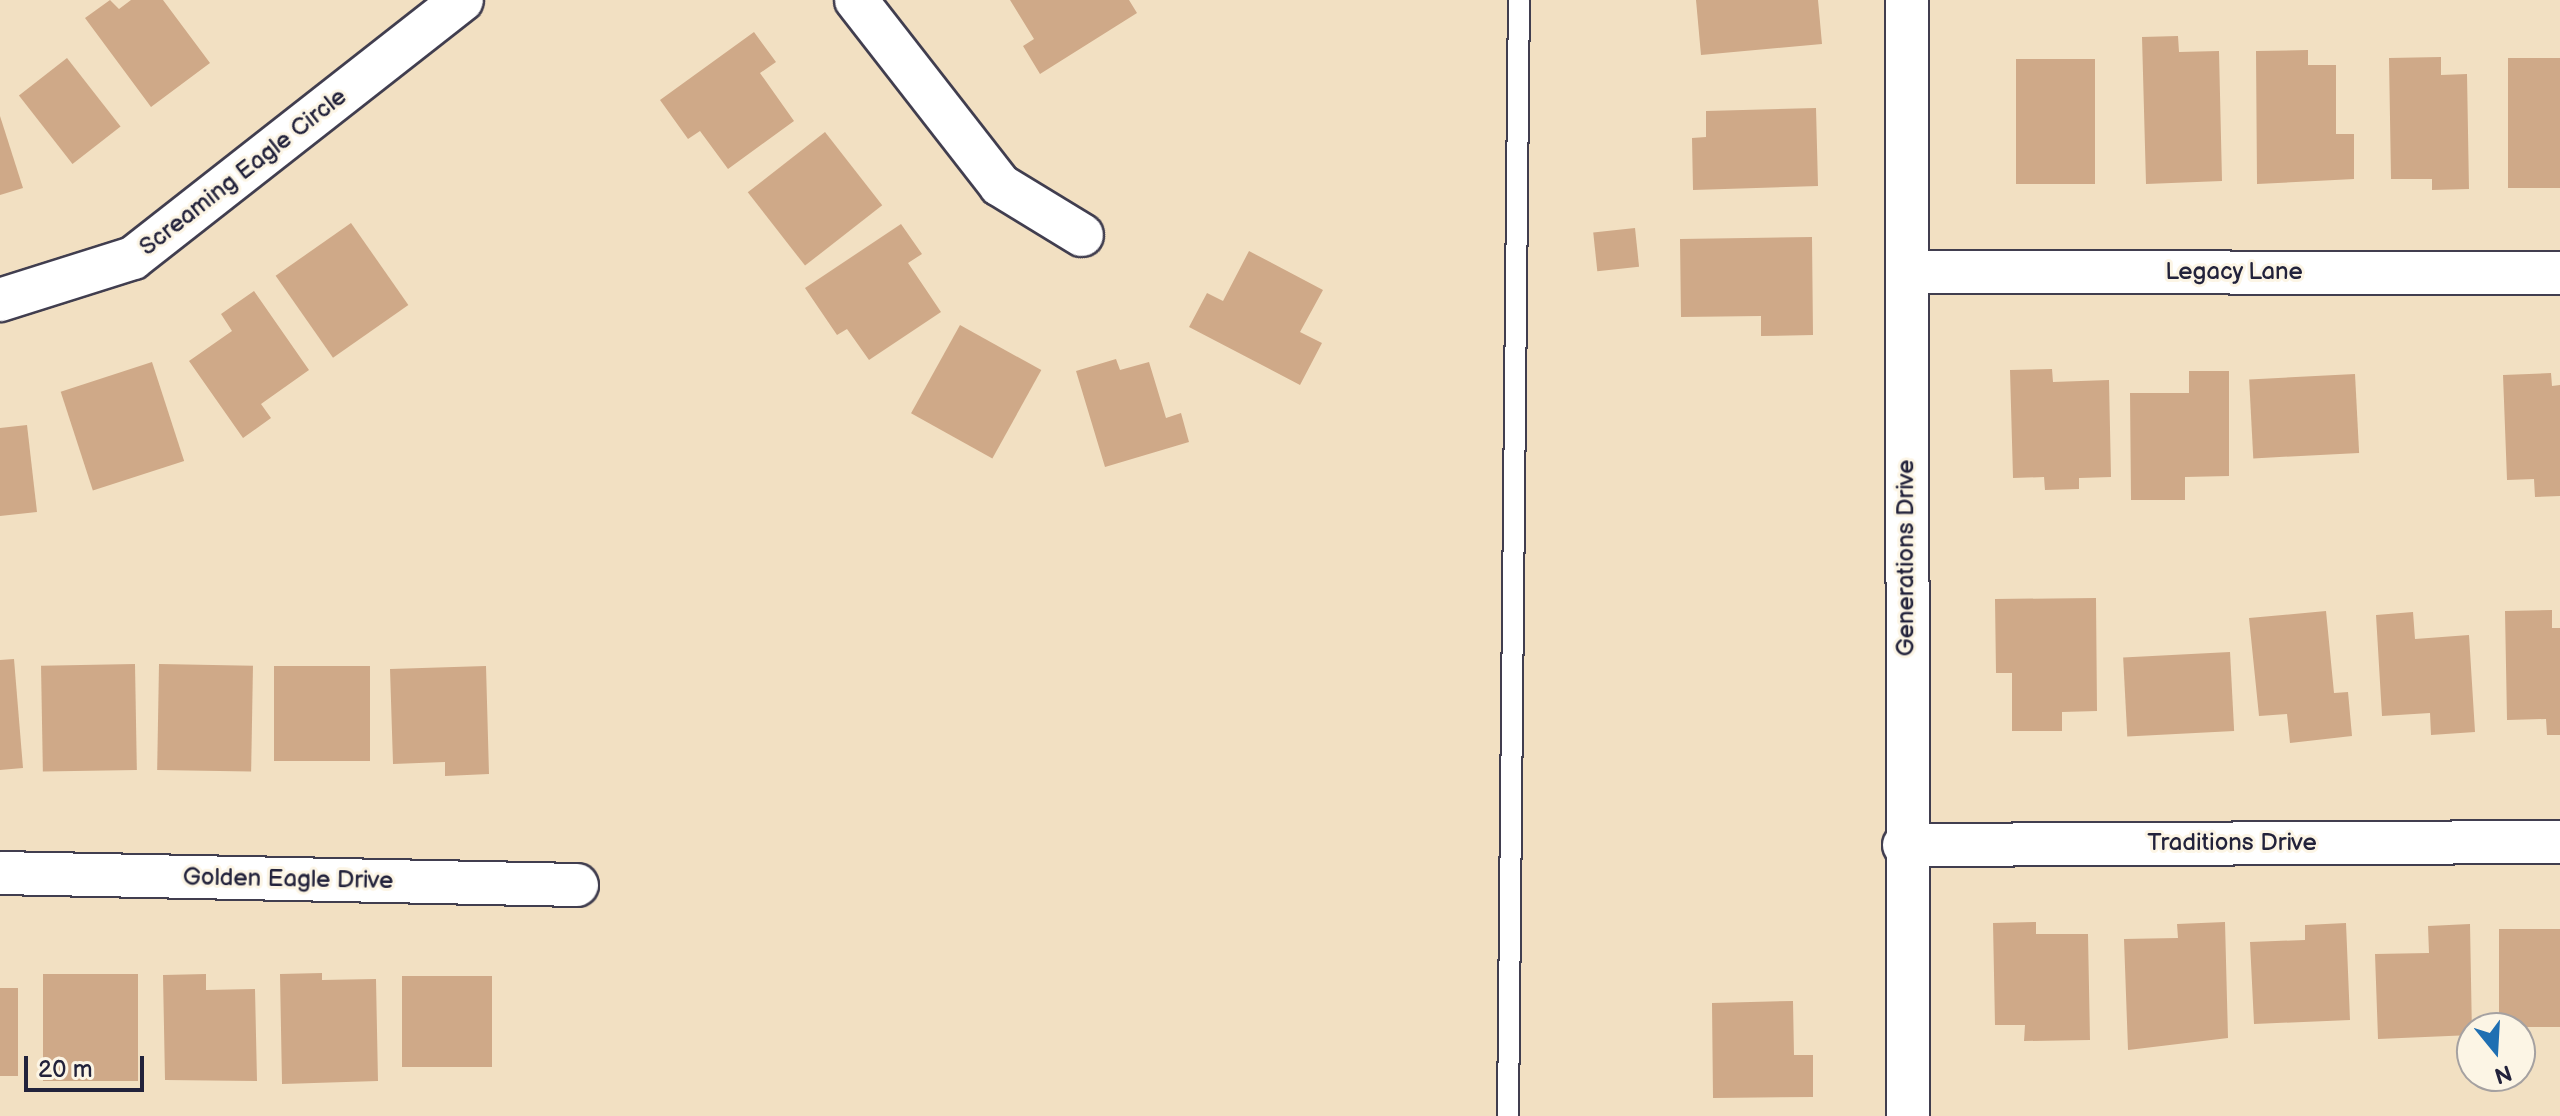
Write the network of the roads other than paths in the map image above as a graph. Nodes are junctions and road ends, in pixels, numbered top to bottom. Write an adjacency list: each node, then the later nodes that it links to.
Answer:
1 (462, 0): 8 (street, Screaming Eagle Circle)
2 (856, 0): 5 (street)
3 (1519, 0): 13 (lane)
4 (1907, 0): 6 (street, Generations Drive)
5 (1082, 235)
6 (1907, 272): 7 (street, Legacy Lane); 10 (street, Generations Drive)
7 (2560, 273)
8 (0, 300)
9 (2560, 842): 10 (street, Traditions Drive)
10 (1904, 845): 14 (street, Generations Drive)
11 (0, 873): 12 (street, Golden Eagle Drive)
12 (577, 885)
13 (1508, 1116)
14 (1908, 1116)

